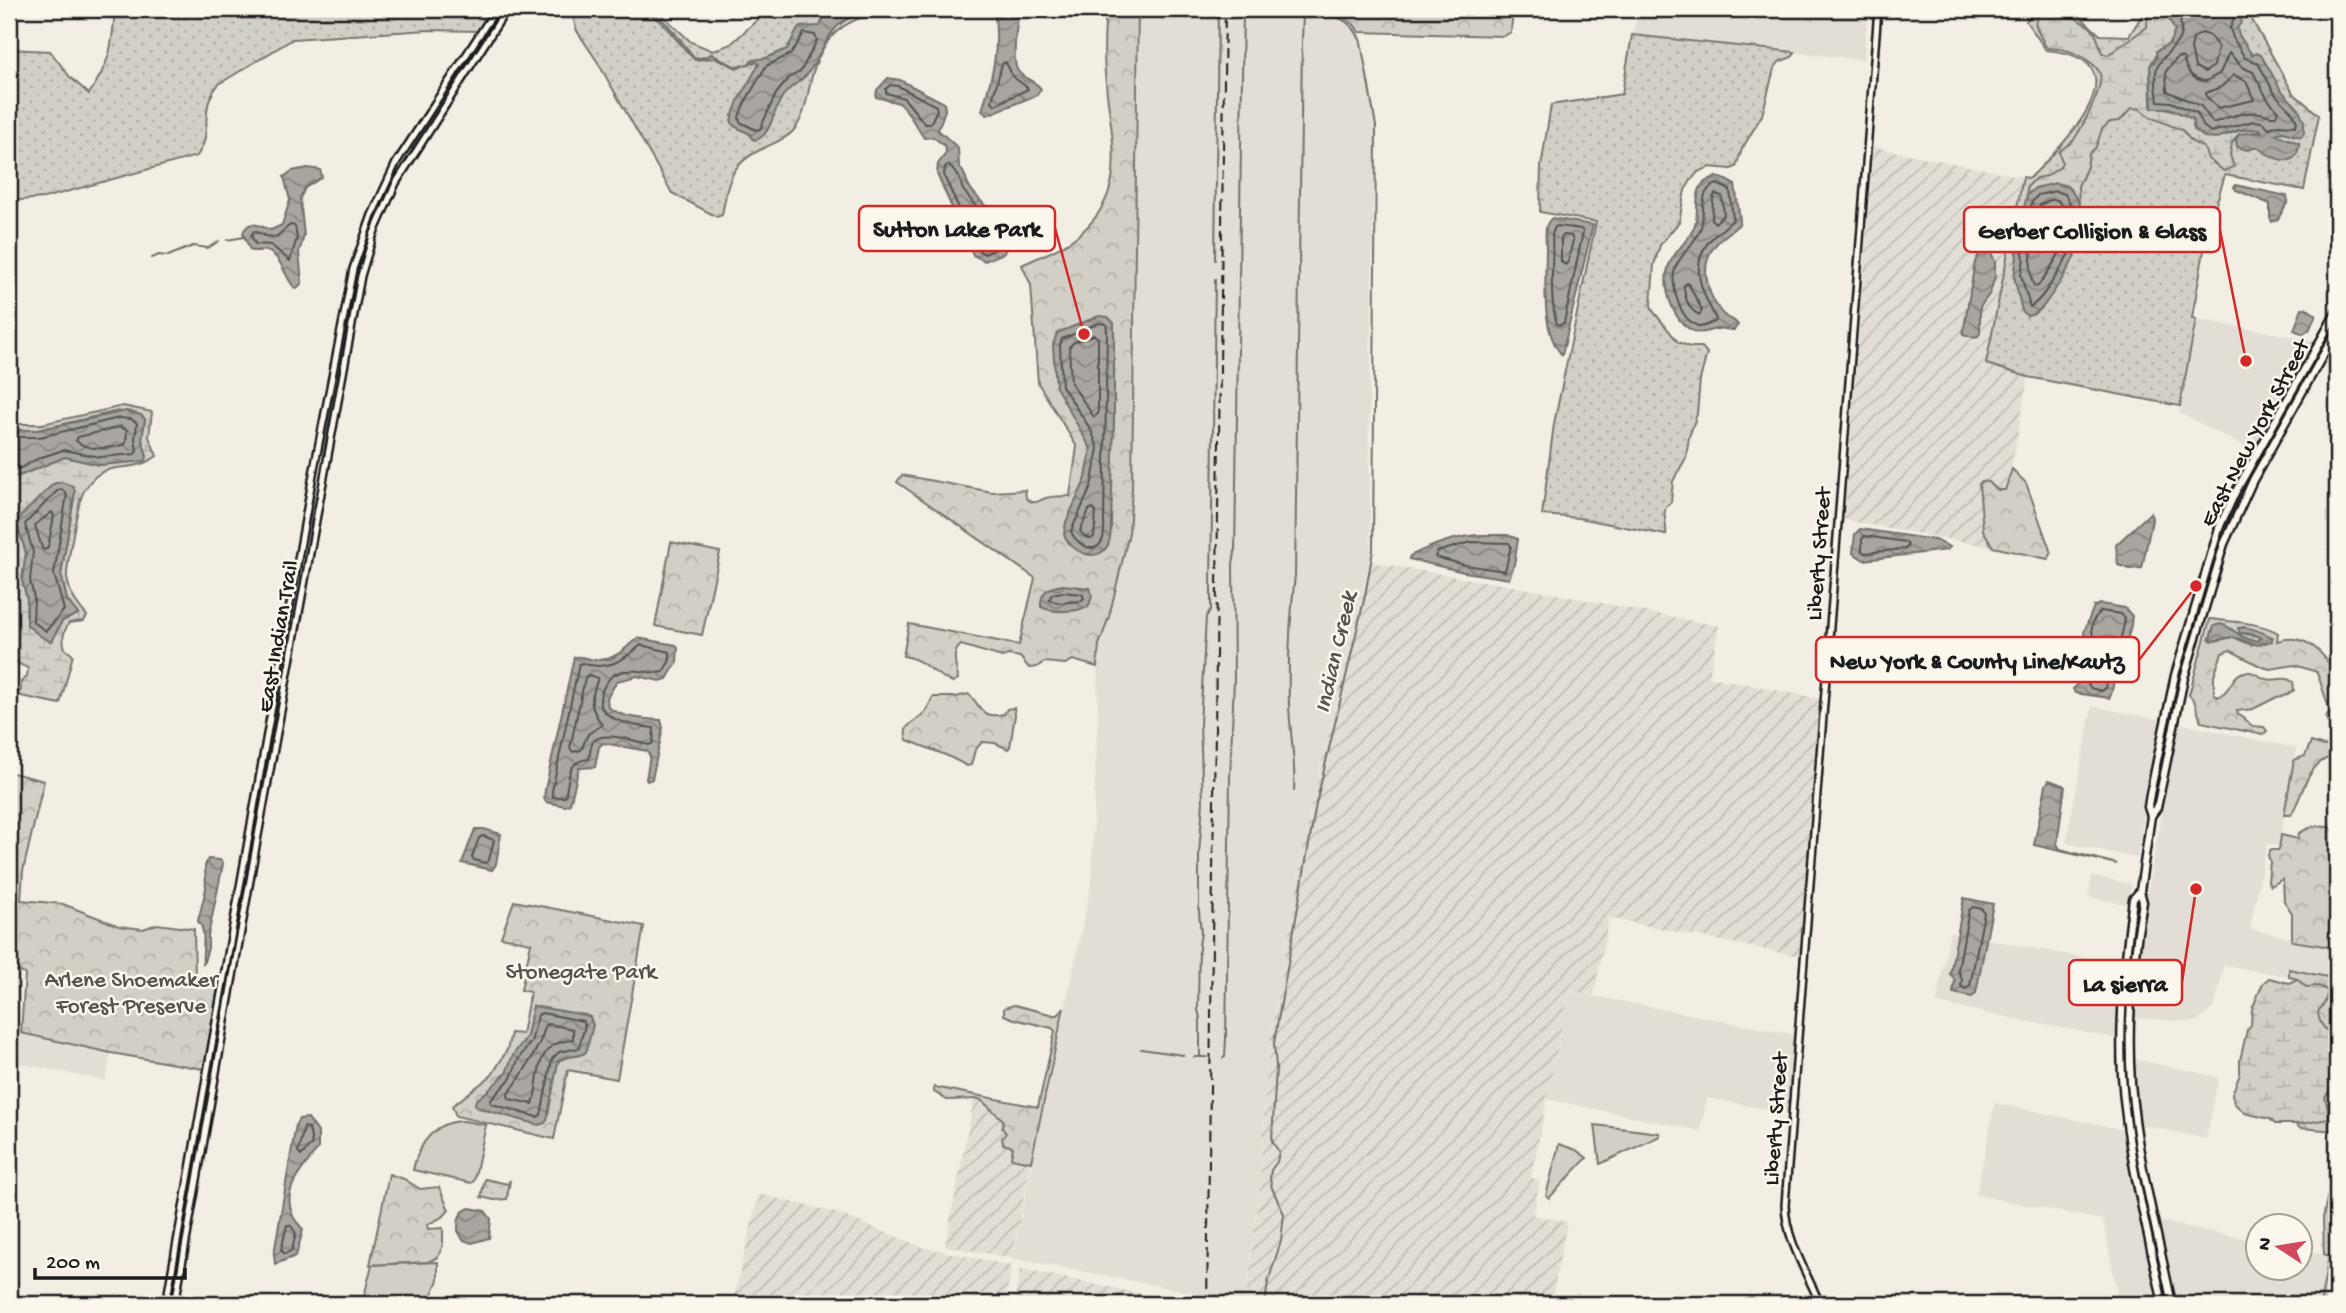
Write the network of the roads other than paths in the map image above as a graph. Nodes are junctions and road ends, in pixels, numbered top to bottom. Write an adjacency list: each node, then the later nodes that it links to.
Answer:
1 (496, 9): 8 (main road, East Indian Trail)
2 (507, 9): 9 (main road, East Indian Trail)
3 (1878, 9): 12 (main road, Liberty Street)
4 (2337, 311): 6 (main road, East New York Street)
5 (2337, 330): 6 (main road, East New York Street)
6 (2151, 816): 7 (main road, East New York Street)
7 (2140, 891): 13 (main road, East New York Street); 14 (main road, East New York Street)
8 (170, 1278): 9 (main road); 10 (main road, East Indian Trail)
9 (180, 1280): 11 (main road, East Indian Trail)
10 (166, 1304)
11 (175, 1304)
12 (1820, 1304)
13 (2163, 1304)
14 (2172, 1304)

